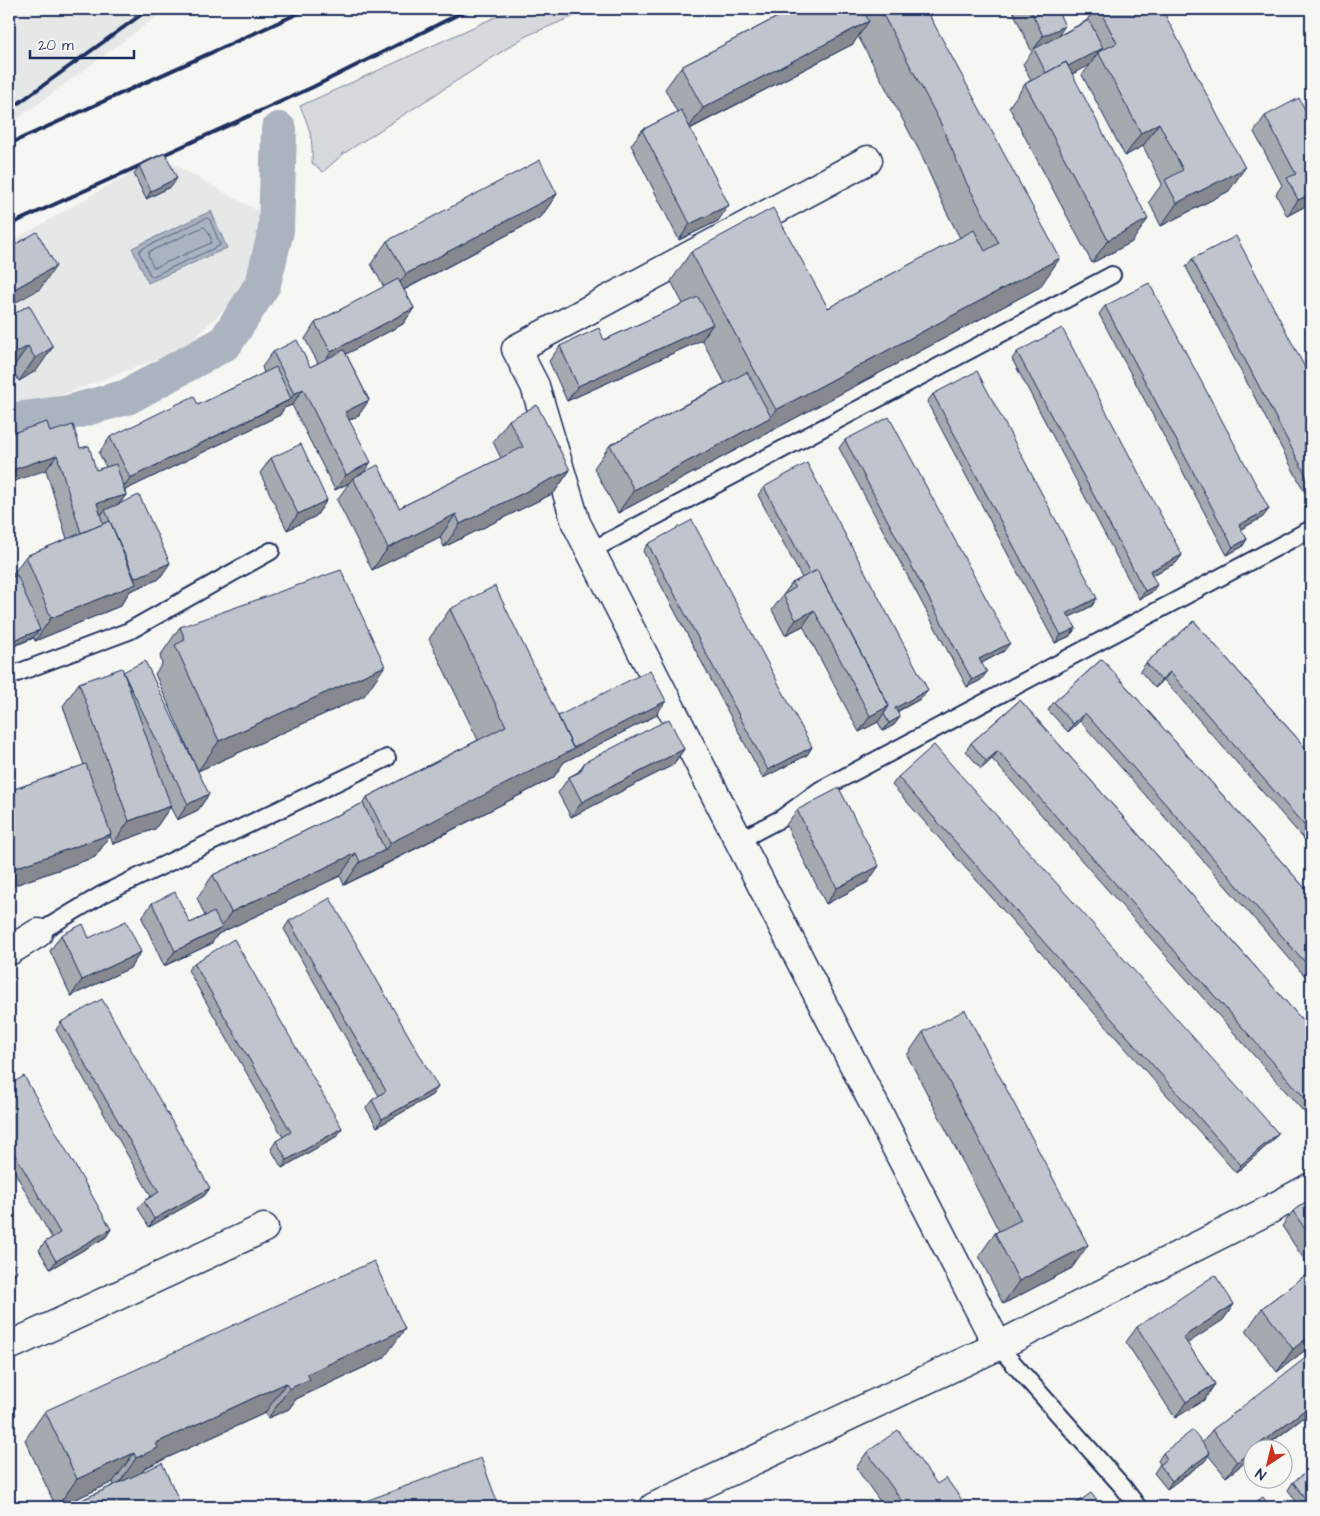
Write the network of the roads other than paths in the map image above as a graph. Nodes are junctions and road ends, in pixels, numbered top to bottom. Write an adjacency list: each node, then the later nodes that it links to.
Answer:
1 (868, 160): 5 (street)
2 (1112, 275): 5 (lane)
3 (1311, 529): 8 (lane)
4 (271, 551): 6 (lane)
5 (590, 551): 8 (street)
6 (9, 676)
7 (387, 758): 9 (lane)
8 (738, 841): 14 (street)
9 (38, 933): 10 (street)
10 (9, 951)
11 (1310, 1190): 14 (street)
12 (264, 1228): 13 (street)
13 (9, 1346)
14 (998, 1346): 15 (street); 16 (lane)
15 (654, 1507)
16 (1138, 1507)

